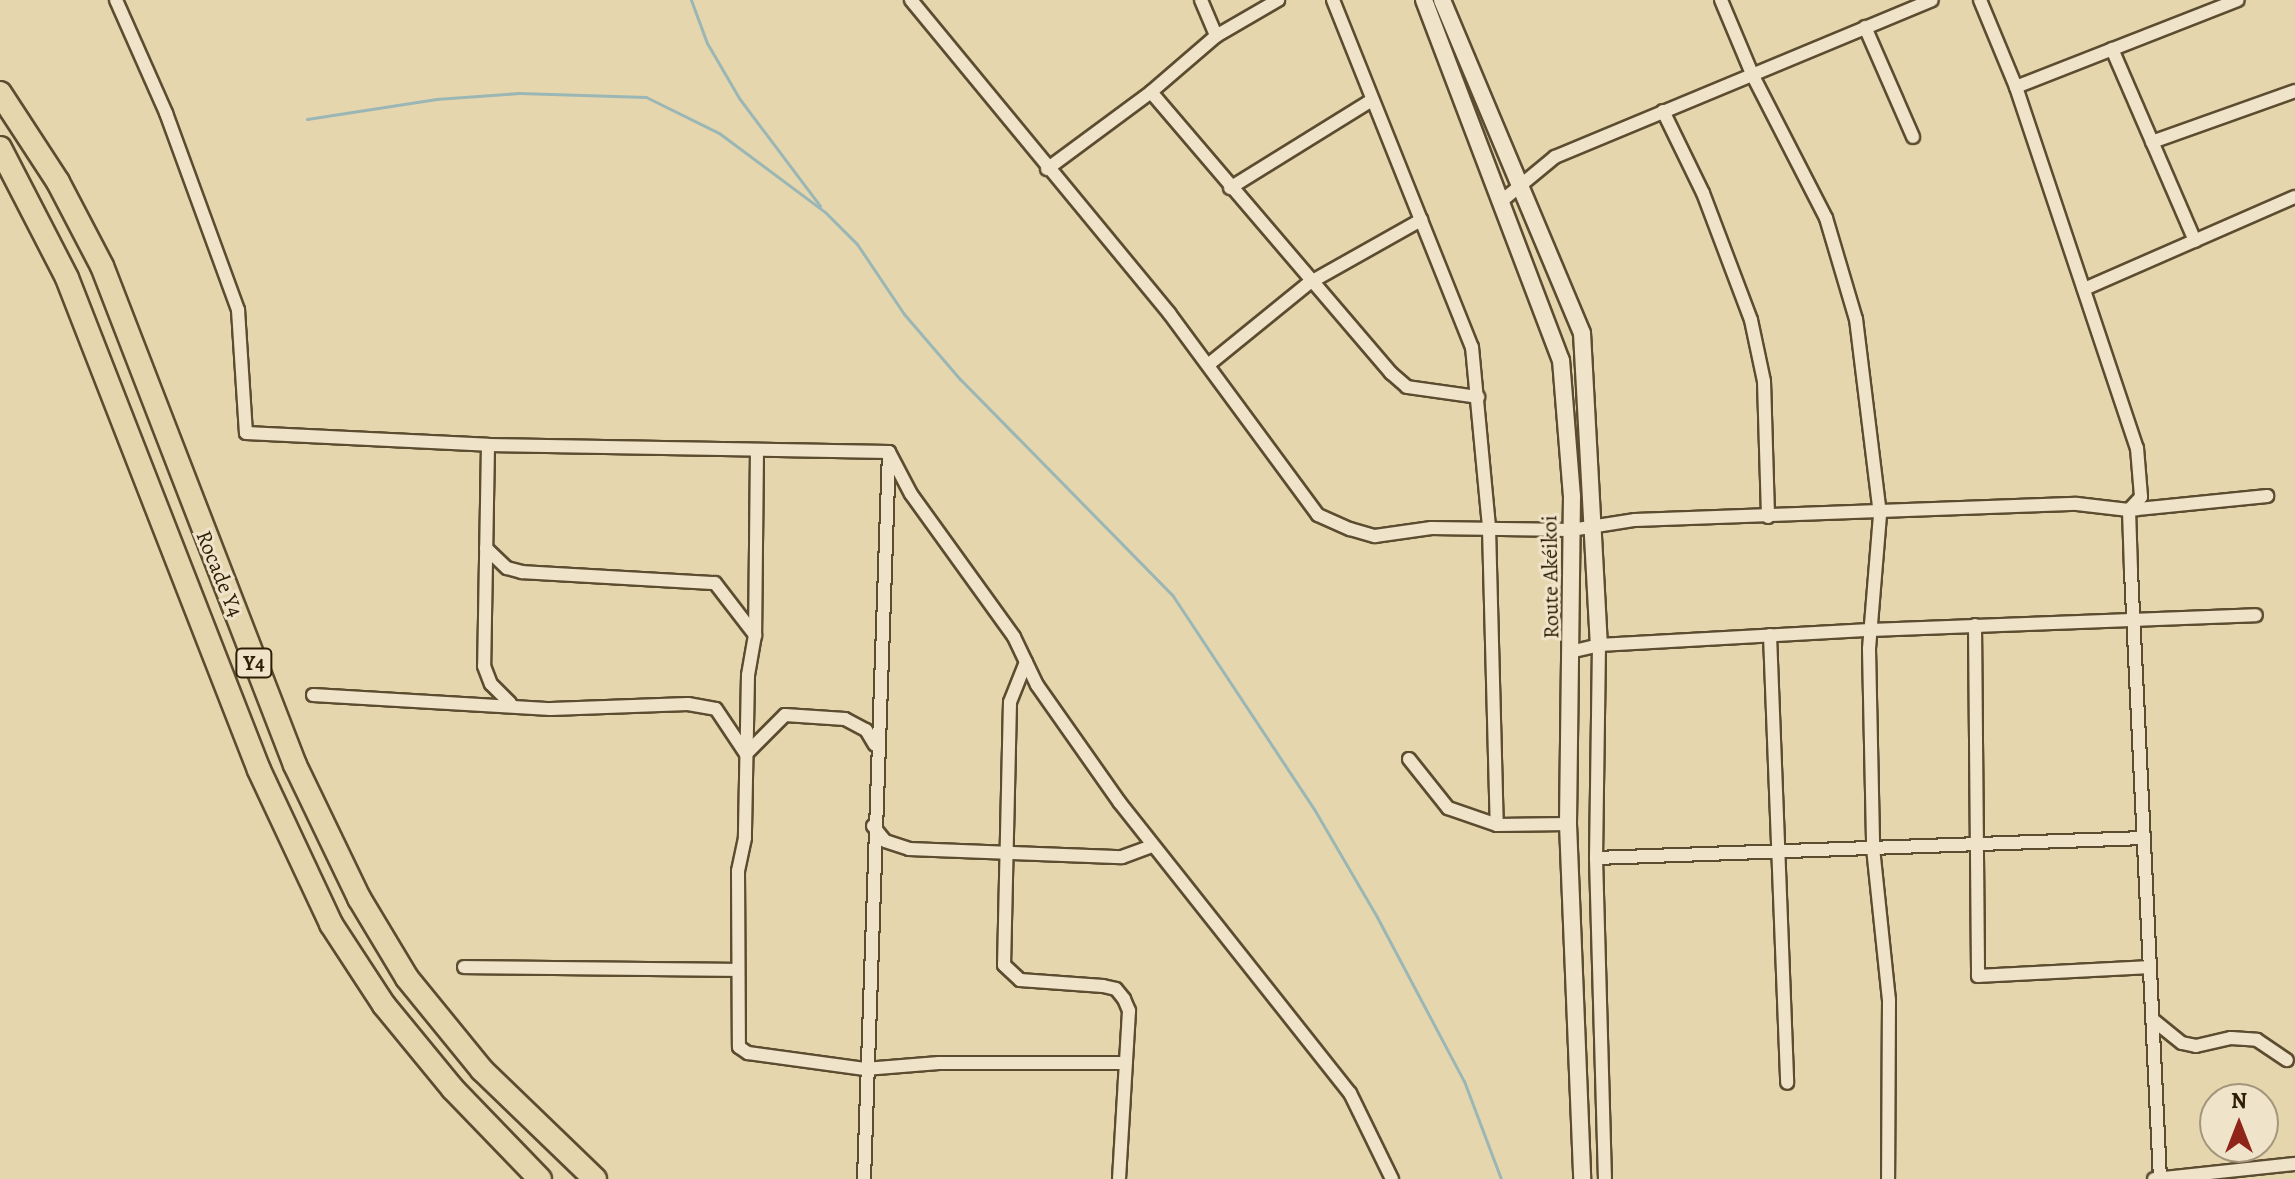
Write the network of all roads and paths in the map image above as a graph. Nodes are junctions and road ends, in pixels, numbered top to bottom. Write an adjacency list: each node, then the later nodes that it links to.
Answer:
1 (116, 0): 36 (street)
2 (911, 0): 25 (street)
3 (1201, 0): 13 (street)
4 (1278, 0): 13 (street)
5 (1333, 0): 20 (street)
6 (1424, 0): 29 (street, Route Akéikoi)
7 (1442, 0): 26 (street, Route Akéikoi)
8 (1721, 0): 15 (street)
9 (1932, 0): 12 (street)
10 (1980, 0): 16 (street)
11 (2238, 0): 14 (street)
12 (1865, 27): 15 (street); 22 (street)
13 (1216, 36): 18 (street)
14 (2112, 49): 16 (street); 23 (street)
15 (1753, 76): 21 (street); 41 (street)
16 (2016, 87): 33 (street)
17 (2295, 91): 23 (street)
18 (1151, 92): 25 (street); 27 (street)
19 (0, 93): 81 (highway, Rocade Y4 / Y4)
20 (1372, 100): 27 (street); 30 (street)
21 (1663, 111): 26 (street); 42 (street)
22 (1913, 137)
23 (2152, 142): 31 (street)
24 (0, 148): 80 (highway, Rocade Y4 / Y4)
25 (1047, 169): 34 (street)
26 (1522, 185): 29 (street); 44 (street, Route Akéikoi)
27 (1230, 188): 32 (street)
28 (2295, 197): 31 (street)
29 (1504, 199): 45 (street, Route Akéikoi)
30 (1421, 220): 32 (street); 35 (street)
31 (2195, 241): 33 (street)
32 (1309, 283): 34 (street); 35 (street)
33 (2084, 289): 40 (street)
34 (1208, 365): 43 (street)
35 (1478, 397): 43 (street)
36 (488, 445): 37 (street); 46 (street)
37 (757, 450): 38 (street); 51 (street)
38 (889, 452): 55 (street); 58 (street)
39 (2267, 496): 40 (street)
40 (2129, 510): 41 (street); 48 (street)
41 (1880, 515): 42 (street); 50 (street)
42 (1768, 517): 44 (street)
43 (1489, 528): 45 (street); 62 (street)
44 (1592, 529): 45 (street); 53 (street, Route Akéikoi)
45 (1571, 530): 54 (street, Route Akéikoi)
46 (486, 548): 51 (street); 57 (street)
47 (2256, 615): 48 (street)
48 (2134, 618): 49 (street); 64 (street)
49 (1975, 625): 50 (street); 65 (street)
50 (1870, 630): 52 (street); 67 (street)
51 (755, 635): 59 (street)
52 (1770, 635): 53 (street); 68 (street)
53 (1599, 645): 54 (street); 70 (street)
54 (1574, 651): 61 (street, Route Akéikoi)
55 (1026, 662): 66 (street); 69 (street)
56 (313, 695): 57 (street)
57 (510, 703): 59 (street)
58 (875, 745): 59 (street); 63 (street)
59 (746, 754): 73 (street)
60 (1409, 759): 62 (street)
61 (1568, 824): 62 (street); 85 (street, Route Akéikoi)
62 (1497, 825)
63 (873, 826): 69 (street); 77 (street)
64 (2144, 838): 65 (street); 72 (street)
65 (1978, 844): 67 (street); 72 (street)
66 (1153, 846): 69 (street); 84 (street)
67 (1873, 848): 68 (street); 87 (street)
68 (1777, 852): 70 (street); 78 (street)
69 (1008, 854): 76 (street)
70 (1596, 858): 86 (street)
71 (464, 967): 73 (street)
72 (2150, 967): 74 (street)
73 (738, 970): 77 (street)
74 (2152, 1019): 75 (street); 88 (street)
75 (2287, 1060)
76 (1123, 1063): 77 (street); 83 (street)
77 (865, 1069): 82 (street)
78 (1787, 1083)
79 (2295, 1164): 88 (street)
80 (540, 1179)
81 (595, 1179)
82 (864, 1179)
83 (1119, 1179)
84 (1392, 1179)
85 (1582, 1179)
86 (1605, 1179)
87 (1888, 1179)
88 (2158, 1179)

